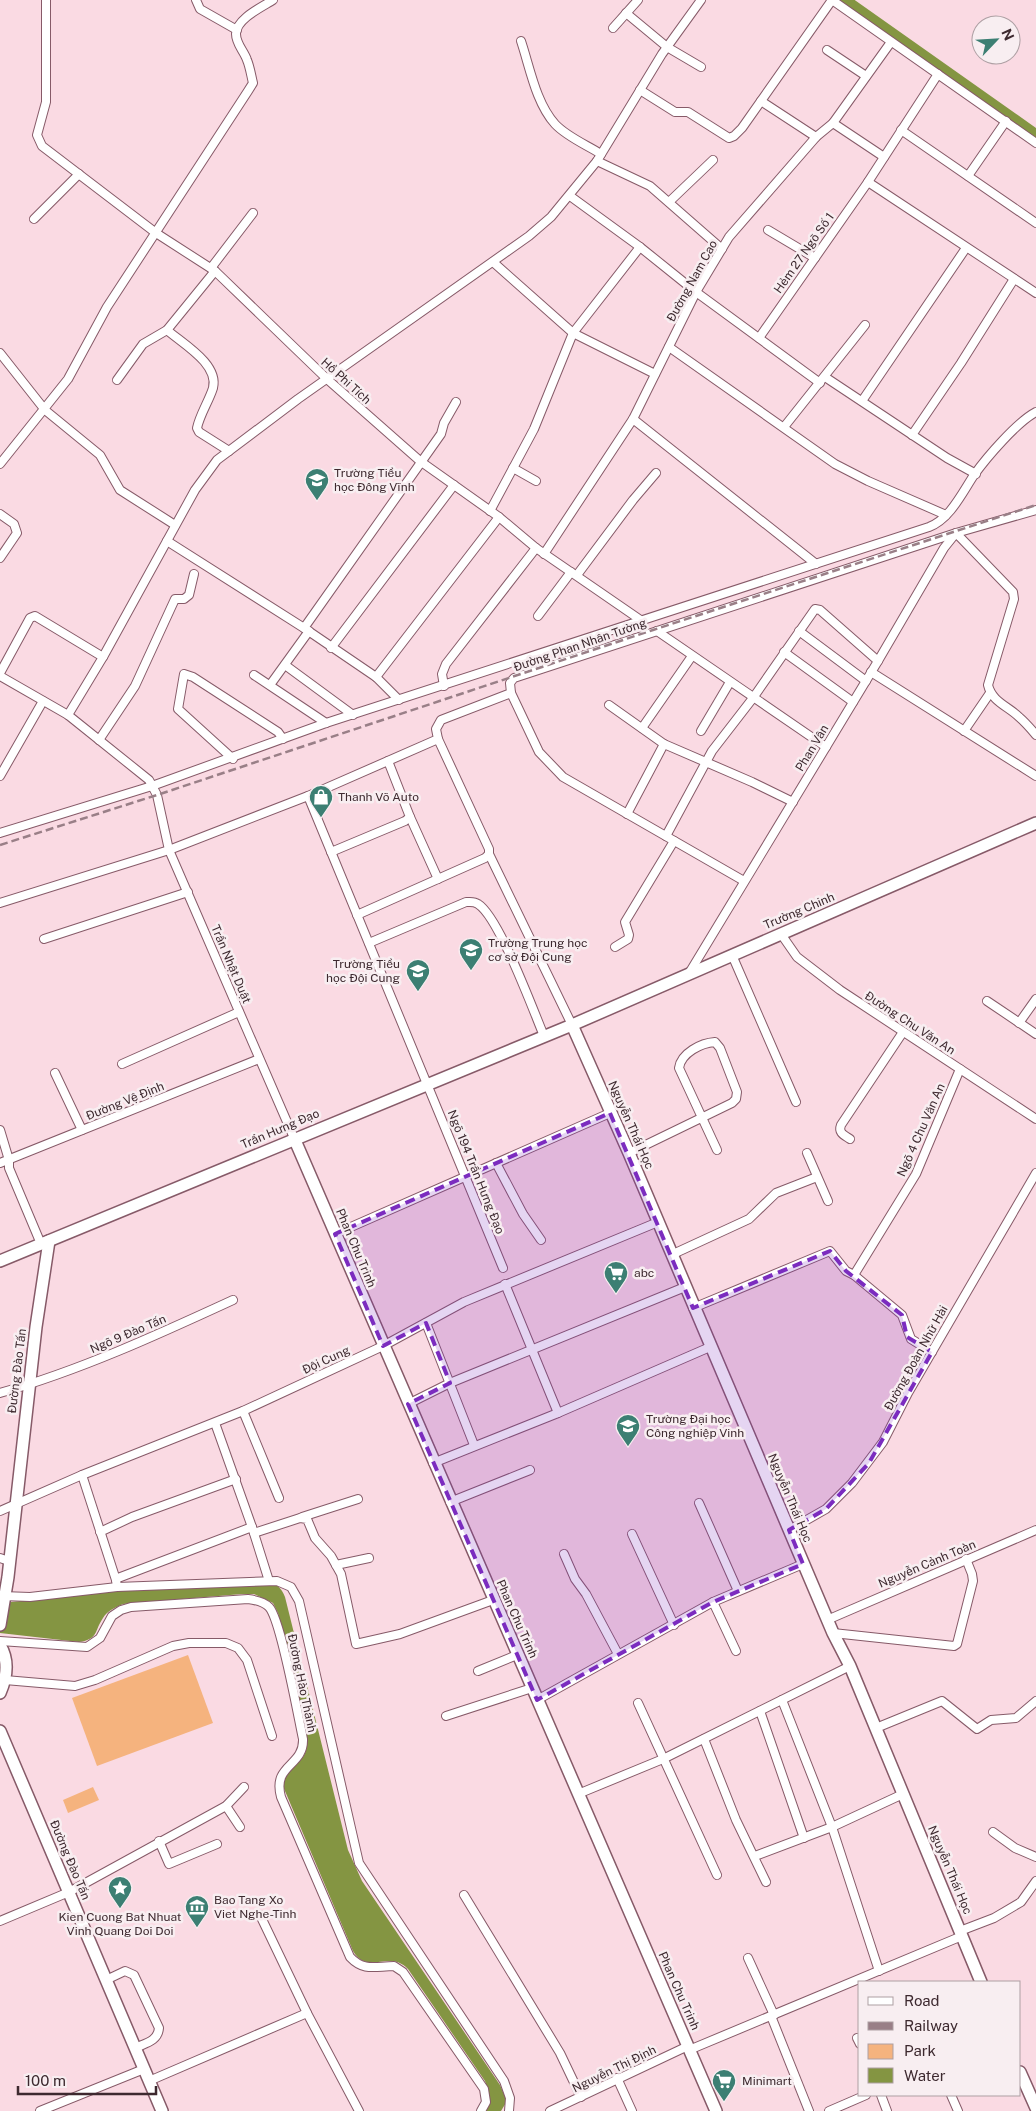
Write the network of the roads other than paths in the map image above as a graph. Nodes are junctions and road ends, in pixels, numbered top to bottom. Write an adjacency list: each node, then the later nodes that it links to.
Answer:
1 (46, 0): 27 (street, Hồ Phi Tích)
2 (196, 0): 9 (street)
3 (273, 0): 9 (street)
4 (638, 0): 7 (street)
5 (701, 0): 12 (street)
6 (832, 0): 11 (street); 18 (street)
7 (626, 13): 8 (street); 12 (street)
8 (613, 28)
9 (237, 30): 36 (street)
10 (521, 42): 25 (street)
11 (891, 42): 15 (street); 16 (street, Đường Nam Cao)
12 (667, 47): 14 (street); 17 (street)
13 (827, 50): 16 (street)
14 (701, 66)
15 (938, 74): 19 (street); 21 (street, Hẻm 27 Ngõ Số 1)
16 (866, 76): 20 (street, Đường Nam Cao)
17 (640, 90): 18 (street); 25 (street)
18 (761, 101): 22 (street)
19 (1006, 121): 23 (street); 28 (street)
20 (833, 123): 22 (street, Đường Nam Cao); 24 (street)
21 (901, 130): 24 (street, Hẻm 27 Ngõ Số 1); 28 (street)
22 (816, 137): 39 (street, Đường Nam Cao)
23 (1036, 143)
24 (884, 157): 29 (street, Hẻm 27 Ngõ Số 1)
25 (599, 158): 30 (street); 31 (street)
26 (713, 160): 31 (street)
27 (79, 174): 33 (street); 36 (street, Hồ Phi Tích)
28 (968, 176): 34 (street)
29 (868, 182): 38 (street); 40 (street, Hẻm 27 Ngõ Số 1)
30 (570, 196): 37 (street); 41 (street)
31 (669, 202): 39 (street)
32 (253, 213): 42 (street)
33 (34, 219)
34 (1036, 223)
35 (768, 230): 40 (street)
36 (156, 233): 42 (street, Hồ Phi Tích); 58 (street)
37 (640, 247): 44 (street); 48 (street)
38 (966, 248): 43 (street); 56 (street)
39 (722, 249): 44 (street, Đường Nam Cao)
40 (815, 258): 49 (street, Hẻm 27 Ngõ Số 1)
41 (493, 262): 48 (street); 53 (street)
42 (213, 269): 47 (street); 53 (street, Hồ Phi Tích)
43 (1014, 279): 45 (street); 62 (street)
44 (696, 292): 49 (street); 50 (street, Đường Nam Cao)
45 (1036, 293)
46 (865, 325): 55 (street)
47 (167, 330): 54 (street); 63 (street)
48 (573, 333): 52 (street); 66 (street)
49 (759, 338): 55 (street)
50 (669, 346): 52 (street, Đường Nam Cao); 61 (street)
51 (0, 354): 58 (street)
52 (655, 374): 60 (street, Đường Nam Cao)
53 (326, 379): 63 (street); 64 (street, Hồ Phi Tích)
54 (117, 380)
55 (823, 380): 56 (street); 61 (street)
56 (862, 401): 62 (street)
57 (456, 402): 64 (street)
58 (45, 410): 65 (street); 76 (street)
59 (1036, 412): 68 (street)
60 (633, 419): 80 (street, Đường Nam Cao); 82 (street)
61 (784, 427): 74 (street)
62 (912, 435): 68 (street)
63 (229, 451): 76 (street)
64 (420, 461): 70 (street, Hồ Phi Tích); 87 (street)
65 (0, 464)
66 (513, 468): 69 (street); 72 (street)
67 (656, 473): 84 (street)
68 (976, 474): 74 (street)
69 (536, 481)
70 (454, 485): 72 (street, Hồ Phi Tích); 90 (street)
71 (1036, 510): 77 (street, Đường Phan Nhân Tường)
72 (490, 511): 75 (street, Hồ Phi Tích)
73 (0, 514): 81 (street)
74 (946, 515): 82 (street)
75 (499, 517): 79 (street, Hồ Phi Tích); 99 (street)
76 (176, 525): 78 (street)
77 (956, 533): 88 (street, Đường Phan Nhân Tường); 94 (street, Phan Vân); 105 (street)
78 (167, 541): 87 (street); 93 (street)
79 (536, 548): 80 (street, Hồ Phi Tích); 103 (street)
80 (544, 554): 84 (street, Hồ Phi Tích)
81 (0, 558)
82 (816, 564): 86 (street)
83 (194, 574): 120 (street)
84 (574, 574): 85 (street); 86 (street, Hồ Phi Tích)
85 (538, 616)
86 (642, 621): 103 (street)
87 (306, 630): 90 (street); 95 (street)
88 (657, 631): 92 (street); 104 (street, Đường Phan Nhân Tường)
89 (799, 631): 91 (street); 94 (street); 100 (street)
90 (331, 648): 99 (street)
91 (784, 652): 106 (street); 109 (street)
92 (692, 656): 101 (street); 114 (street)
93 (103, 657): 97 (street); 111 (street)
94 (878, 661): 96 (street, Phan Vân)
95 (285, 665): 102 (street); 112 (street)
96 (871, 672): 100 (street, Phan Vân); 116 (street)
97 (0, 674): 108 (street)
98 (254, 675): 102 (street)
99 (376, 677): 107 (street)
100 (866, 681): 109 (street, Phan Vân)
101 (730, 682): 106 (street); 115 (street)
102 (270, 686): 113 (street)
103 (444, 686): 107 (street)
104 (511, 693): 119 (street); 131 (street)
105 (990, 693): 116 (street); 117 (street)
106 (754, 698): 122 (street); 125 (street)
107 (399, 700): 112 (street)
108 (43, 701): 111 (street); 126 (street)
109 (853, 702): 122 (street, Phan Vân)
110 (609, 705): 114 (street)
111 (68, 715): 120 (street)
112 (353, 715): 113 (street)
113 (326, 723): 118 (street)
114 (642, 728): 121 (street)
115 (701, 731)
116 (964, 731): 127 (street)
117 (1036, 735)
118 (283, 739): 123 (street); 123 (street)
119 (438, 739): 124 (street); 138 (street)
120 (99, 740): 128 (street)
121 (664, 744): 125 (street); 131 (street)
122 (826, 747): 130 (street, Phan Vân)
123 (232, 759): 128 (street)
124 (388, 761): 129 (street); 132 (street)
125 (706, 762): 130 (street); 135 (street)
126 (0, 776)
127 (1036, 776)
128 (152, 786): 134 (street); 136 (street, Trần Nhật Duật)
129 (308, 796): 136 (street); 137 (street, Ngõ 194 Trần Hưng Đạo)
130 (793, 802): 140 (street, Phan Vân)
131 (626, 814): 135 (street)
132 (410, 817): 137 (street); 139 (street)
133 (1036, 823): 144 (main road, Trường Chinh)
134 (0, 833)
135 (670, 839): 140 (street); 147 (street)
136 (169, 850): 141 (street, Trần Nhật Duật); 142 (street)
137 (331, 852): 143 (street, Ngõ 194 Trần Hưng Đạo)
138 (489, 854): 139 (street); 154 (street)
139 (438, 879): 143 (street)
140 (744, 882): 149 (street, Phan Vân)
141 (188, 892): 145 (street); 152 (street, Trần Nhật Duật)
142 (0, 903)
143 (357, 915): 146 (street, Ngõ 194 Trần Hưng Đạo)
144 (781, 934): 148 (main road, Trường Chinh); 155 (street, Đường Chu Văn An)
145 (44, 939)
146 (369, 943): 157 (street); 162 (street, Ngõ 194 Trần Hưng Đạo)
147 (614, 947)
148 (732, 956): 149 (main road, Trường Chinh); 163 (street)
149 (688, 975): 154 (main road, Trường Chinh)
150 (1036, 999): 153 (street)
151 (987, 1001): 153 (street)
152 (239, 1012): 158 (street, Trần Nhật Duật); 159 (street)
153 (1019, 1023): 156 (street)
154 (572, 1025): 157 (main road, Trần Hưng Đạo); 164 (main road, Nguyễn Thái Học)
155 (903, 1032): 160 (street, Đường Chu Văn An); 170 (street)
156 (1036, 1034)
157 (544, 1036): 162 (main road, Trần Hưng Đạo)
158 (259, 1059): 168 (street, Đường Vệ Định); 169 (street, Trần Nhật Duật)
159 (122, 1064)
160 (960, 1069): 166 (street, Đường Chu Văn An); 188 (street, Ngõ 4 Chu Văn An)
161 (56, 1073): 168 (street)
162 (427, 1084): 169 (main road, Trần Hưng Đạo); 178 (street, Ngõ 194 Trần Hưng Đạo)
163 (796, 1102)
164 (610, 1113): 172 (main road, Nguyễn Thái Học); 176 (street)
165 (702, 1117): 165 (street); 171 (street); 172 (street)
166 (1036, 1118)
167 (0, 1130): 174 (street)
168 (82, 1130): 174 (street, Đường Vệ Định)
169 (294, 1138): 182 (main road, Phan Chu Trinh); 184 (main road, Trần Hưng Đạo)
170 (850, 1139)
171 (717, 1150)
172 (629, 1153): 181 (main road, Nguyễn Thái Học)
173 (807, 1153): 179 (street)
174 (9, 1160): 175 (street, Đường Vệ Định); 184 (street)
175 (0, 1163)
176 (496, 1163): 178 (street); 183 (street)
177 (1036, 1173): 197 (street, Đường Đoàn Nhữ Hài)
178 (466, 1176): 182 (street); 187 (street, Ngõ 194 Trần Hưng Đạo)
179 (817, 1177): 180 (street); 185 (street)
180 (828, 1201)
181 (658, 1222): 185 (main road, Nguyễn Thái Học); 189 (street, Đội Cung)
182 (334, 1234): 194 (main road, Phan Chu Trinh)
183 (540, 1240)
184 (45, 1242): 186 (main road, Trần Hưng Đạo); 198 (main road, Đường Đào Tấn)
185 (671, 1255): 190 (main road, Nguyễn Thái Học)
186 (0, 1261)
187 (503, 1268)
188 (854, 1275): 192 (street); 197 (street)
189 (505, 1284): 193 (street, Đội Cung); 196 (street)
190 (685, 1287): 192 (main road, Nguyễn Thái Học); 196 (street)
191 (234, 1300): 198 (street, Ngõ 9 Đào Tấn)
192 (693, 1308): 195 (main road, Nguyễn Thái Học)
193 (426, 1323): 194 (street, Đội Cung); 199 (street)
194 (383, 1346): 201 (main road, Phan Chu Trinh); 202 (street, Đội Cung)
195 (710, 1347): 203 (street); 218 (main road, Nguyễn Thái Học)
196 (532, 1350): 199 (street); 203 (street)
197 (932, 1352): 218 (street, Đường Đoàn Nhữ Hài)
198 (29, 1384): 200 (street, Ngõ 9 Đào Tấn); 214 (main road, Đường Đào Tấn)
199 (450, 1384): 201 (street); 205 (street)
200 (0, 1393)
201 (408, 1404): 206 (main road, Phan Chu Trinh)
202 (243, 1411): 204 (street, Đội Cung); 210 (street)
203 (558, 1413): 205 (street)
204 (215, 1423): 208 (street, Đội Cung); 209 (street)
205 (474, 1445): 206 (street)
206 (433, 1463): 212 (main road, Phan Chu Trinh)
207 (530, 1470): 212 (street)
208 (82, 1475): 214 (street, Đội Cung); 220 (street)
209 (236, 1479): 217 (street); 220 (street)
210 (279, 1498)
211 (358, 1499): 216 (street)
212 (450, 1502): 232 (main road, Phan Chu Trinh)
213 (699, 1503): 230 (street)
214 (15, 1504): 215 (street, Đội Cung); 224 (main road, Đường Đào Tấn)
215 (0, 1511)
216 (302, 1517): 217 (street); 227 (street)
217 (254, 1530): 228 (street); 229 (street)
218 (789, 1530): 226 (main road, Nguyễn Thái Học)
219 (1036, 1530): 225 (street, Nguyễn Cảnh Toàn)
220 (100, 1532): 229 (street)
221 (632, 1534): 236 (street)
222 (564, 1554): 240 (street)
223 (369, 1558): 227 (street)
224 (4, 1559): 231 (main road, Đường Đào Tấn)
225 (966, 1559): 234 (street, Nguyễn Cảnh Toàn); 237 (street)
226 (803, 1564): 230 (street); 234 (main road, Nguyễn Thái Học)
227 (336, 1565): 232 (street)
228 (269, 1581): 229 (street); 301 (street)
229 (117, 1583): 231 (street)
230 (738, 1591): 233 (street)
231 (2, 1597): 235 (main road, Đường Đào Tấn)
232 (493, 1600): 241 (main road, Phan Chu Trinh)
233 (713, 1602): 236 (street); 239 (street)
234 (827, 1620): 237 (main road, Nguyễn Thái Học)
235 (0, 1625)
236 (674, 1625): 240 (street)
237 (833, 1634): 242 (main road, Nguyễn Thái Học)
238 (0, 1643): 244 (main road); 300 (street, Đường Hào Thành)
239 (736, 1651)
240 (618, 1654): 247 (street)
241 (517, 1655): 243 (street); 245 (main road, Phan Chu Trinh)
242 (850, 1666): 248 (street); 253 (main road, Nguyễn Thái Học)
243 (478, 1671)
244 (5, 1680): 246 (main road); 255 (street)
245 (532, 1688): 247 (main road, Phan Chu Trinh); 252 (street)
246 (0, 1693)
247 (537, 1700): 260 (main road, Phan Chu Trinh)
248 (782, 1700): 251 (street); 264 (street)
249 (1036, 1701): 253 (street)
250 (638, 1703): 258 (street)
251 (760, 1711): 256 (street); 266 (street)
252 (446, 1716)
253 (876, 1728): 261 (main road, Nguyễn Thái Học)
254 (0, 1731): 257 (main road, Đường Đào Tấn)
255 (272, 1736)
256 (704, 1739): 258 (street); 269 (street)
257 (3, 1750): 274 (main road, Đường Đào Tấn)
258 (664, 1758): 260 (street); 271 (street)
259 (244, 1787): 262 (street)
260 (578, 1794): 286 (main road, Phan Chu Trinh)
261 (903, 1794): 264 (street); 278 (main road, Nguyễn Thái Học)
262 (226, 1806): 263 (street); 267 (street)
263 (240, 1827)
264 (832, 1827): 266 (street); 280 (street)
265 (993, 1832): 270 (street)
266 (804, 1838): 269 (street)
267 (159, 1841): 268 (street); 274 (street)
268 (217, 1844)
269 (755, 1856): 273 (street)
270 (1036, 1857)
271 (717, 1875)
272 (1036, 1881): 278 (street, Nguyễn Thị Định)
273 (766, 1882)
274 (69, 1892): 277 (street); 281 (main road, Đường Đào Tấn)
275 (464, 1895): 294 (street)
276 (260, 1915): 283 (street)
277 (0, 1921)
278 (961, 1934): 280 (street, Nguyễn Thị Định); 282 (main road, Nguyễn Thái Học)
279 (748, 1958): 284 (street)
280 (879, 1971): 284 (street, Nguyễn Thị Định)
281 (106, 1980): 285 (main road, Đường Đào Tấn); 285 (street)
282 (981, 1981)
283 (308, 2013): 290 (street); 299 (street)
284 (772, 2016): 286 (street, Nguyễn Thị Định); 304 (street)
285 (135, 2048): 287 (main road, Đường Đào Tấn)
286 (689, 2048): 289 (street, Nguyễn Thị Định); 303 (main road, Phan Chu Trinh)
287 (144, 2069): 290 (main road, Đường Đào Tấn); 297 (street)
288 (1021, 2074): 295 (main road)
289 (617, 2078): 294 (street, Nguyễn Thị Định); 302 (street)
290 (149, 2081): 298 (main road, Đường Đào Tấn)
291 (864, 2096): 305 (street)
292 (881, 2096): 306 (street)
293 (951, 2096): 307 (street)
294 (581, 2097): 296 (street, Nguyễn Thị Định)
295 (1035, 2103)
296 (553, 2110)
297 (40, 2111)
298 (162, 2111)
299 (359, 2111)
300 (481, 2111)
301 (509, 2111)
302 (632, 2111)
303 (716, 2111)
304 (809, 2111)
305 (830, 2111)
306 (887, 2111)
307 (958, 2111)

